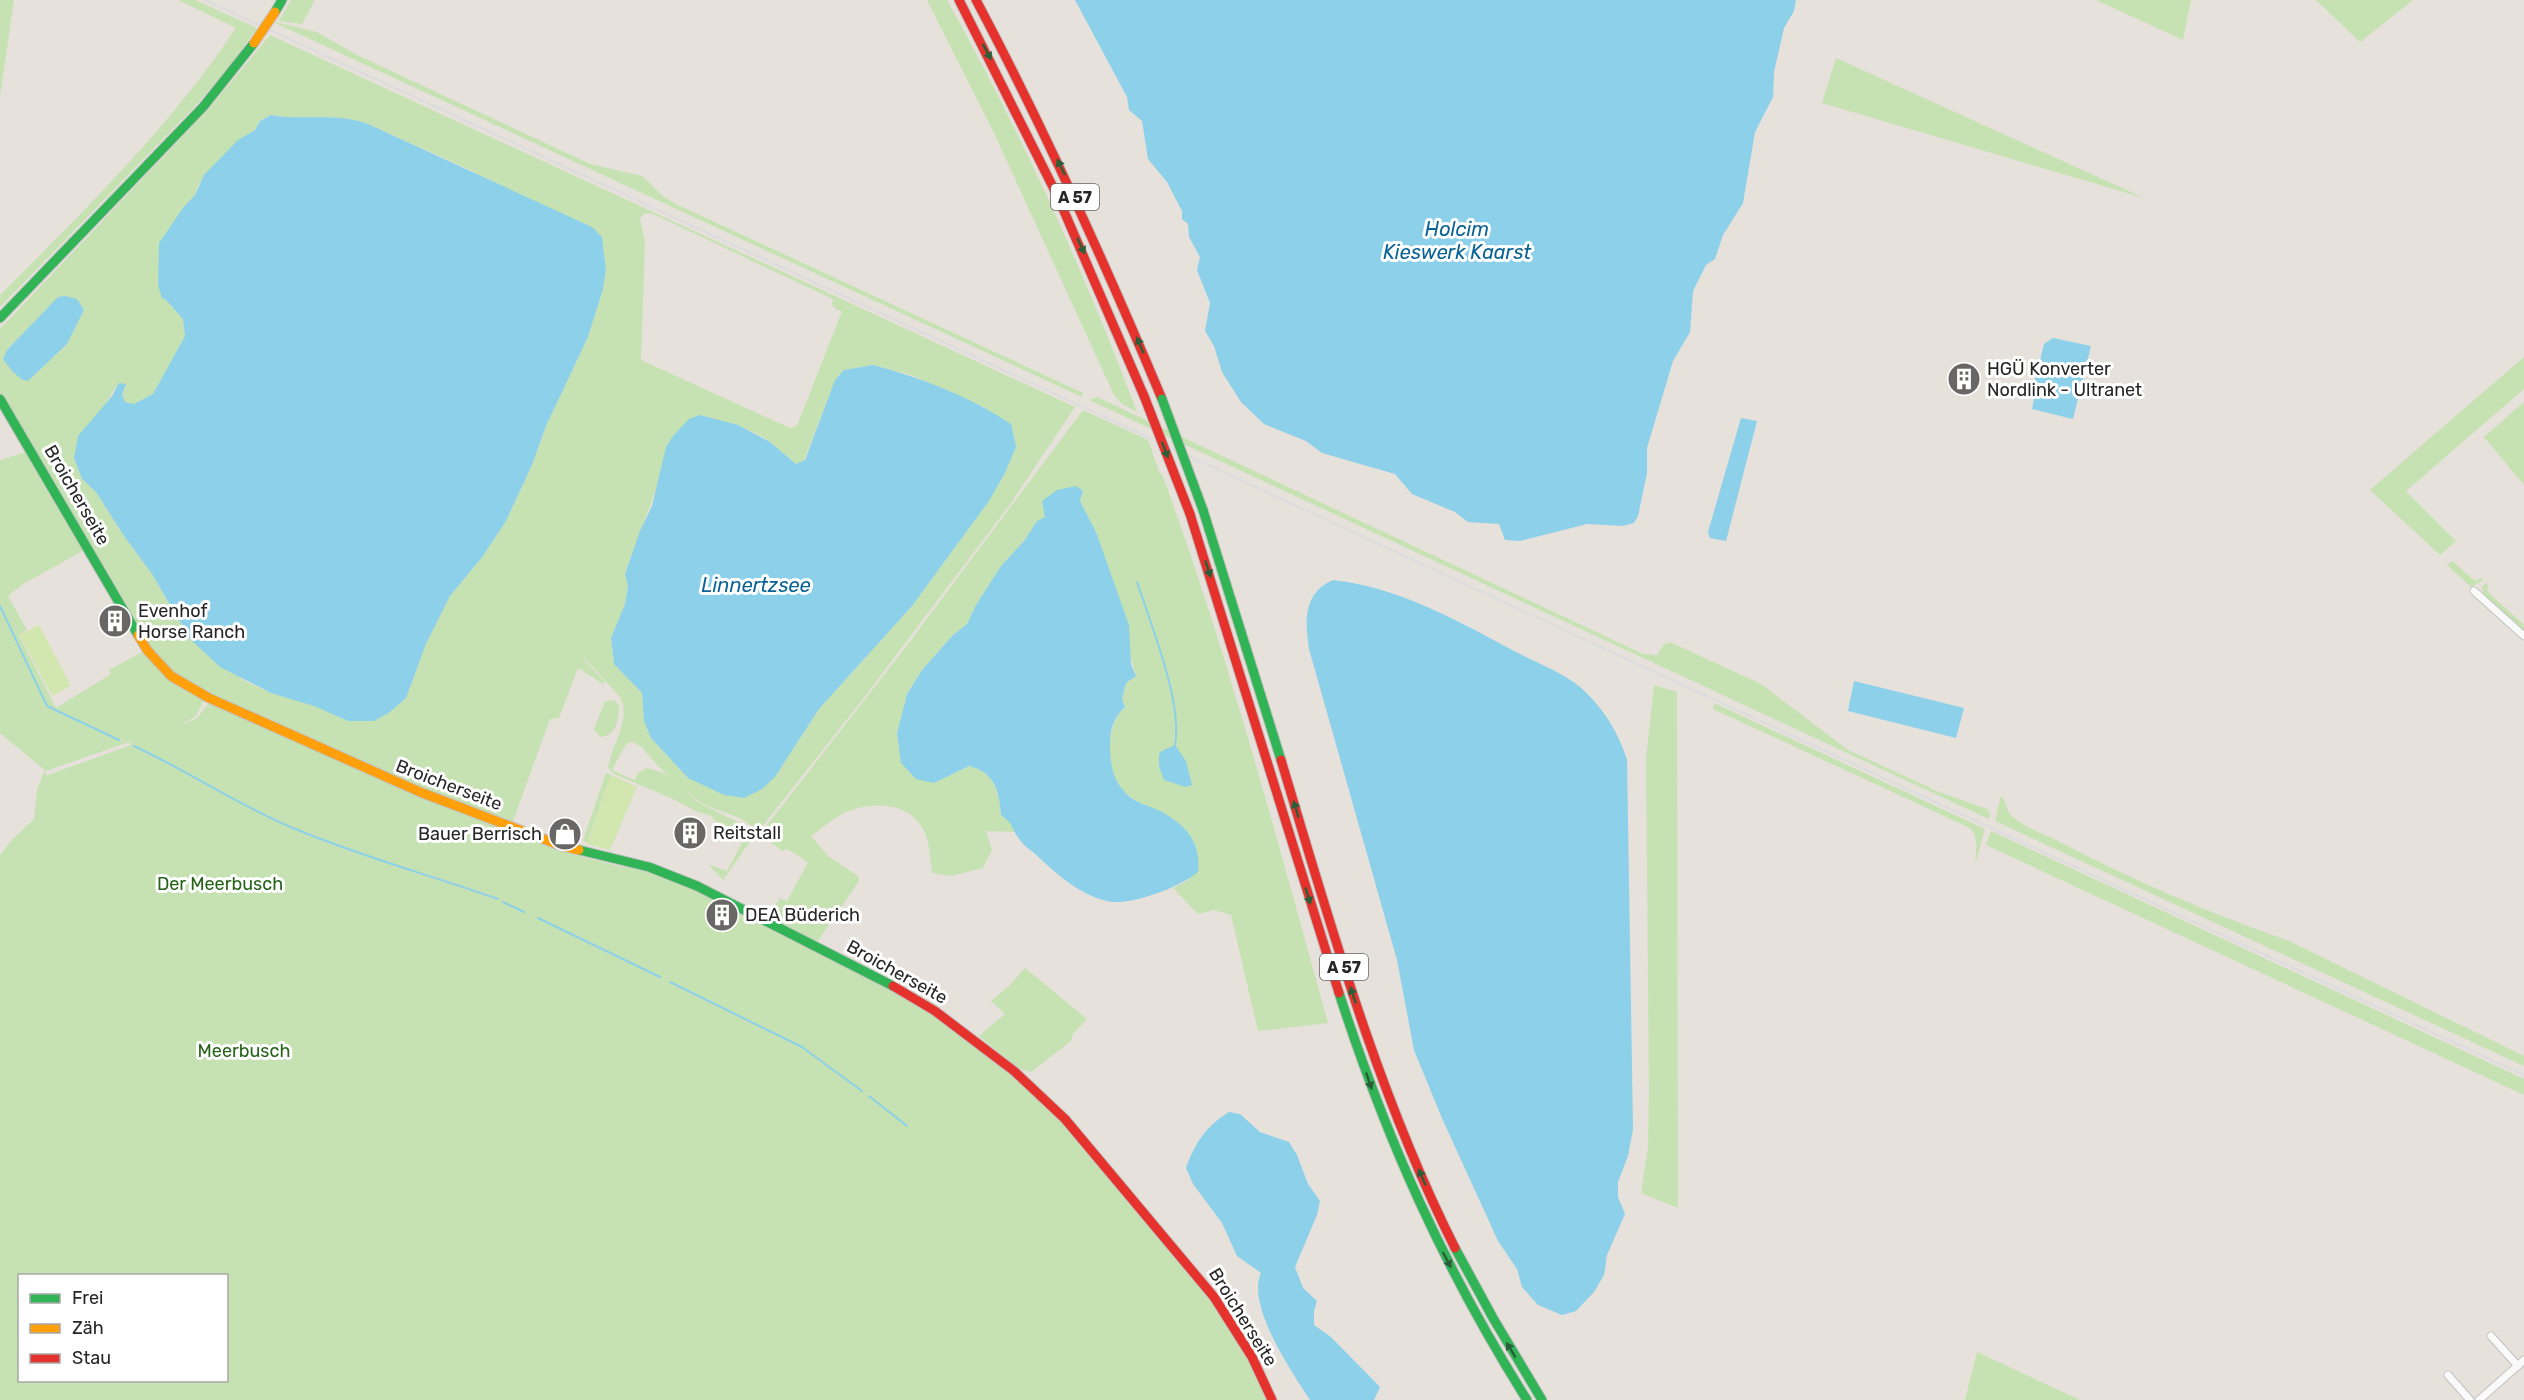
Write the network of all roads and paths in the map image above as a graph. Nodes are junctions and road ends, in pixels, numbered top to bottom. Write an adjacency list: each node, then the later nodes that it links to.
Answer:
1 (282, 0): 4 (main road, bridge)
2 (959, 0): 14 (main road, A 57, one-way to 14, bridge)
3 (976, 0): 15 (main road, A 57, one-way to 3, bridge)
4 (0, 318)
5 (0, 399): 13 (main road, Broicherseite)
6 (2474, 591): 7 (street)
7 (2524, 636)
8 (2491, 1336): 10 (street)
9 (2524, 1360): 10 (street)
10 (2518, 1366): 12 (street)
11 (2448, 1375): 16 (street)
12 (2483, 1399)
13 (1272, 1400)
14 (1527, 1400)
15 (1542, 1400)
16 (2470, 1400)

